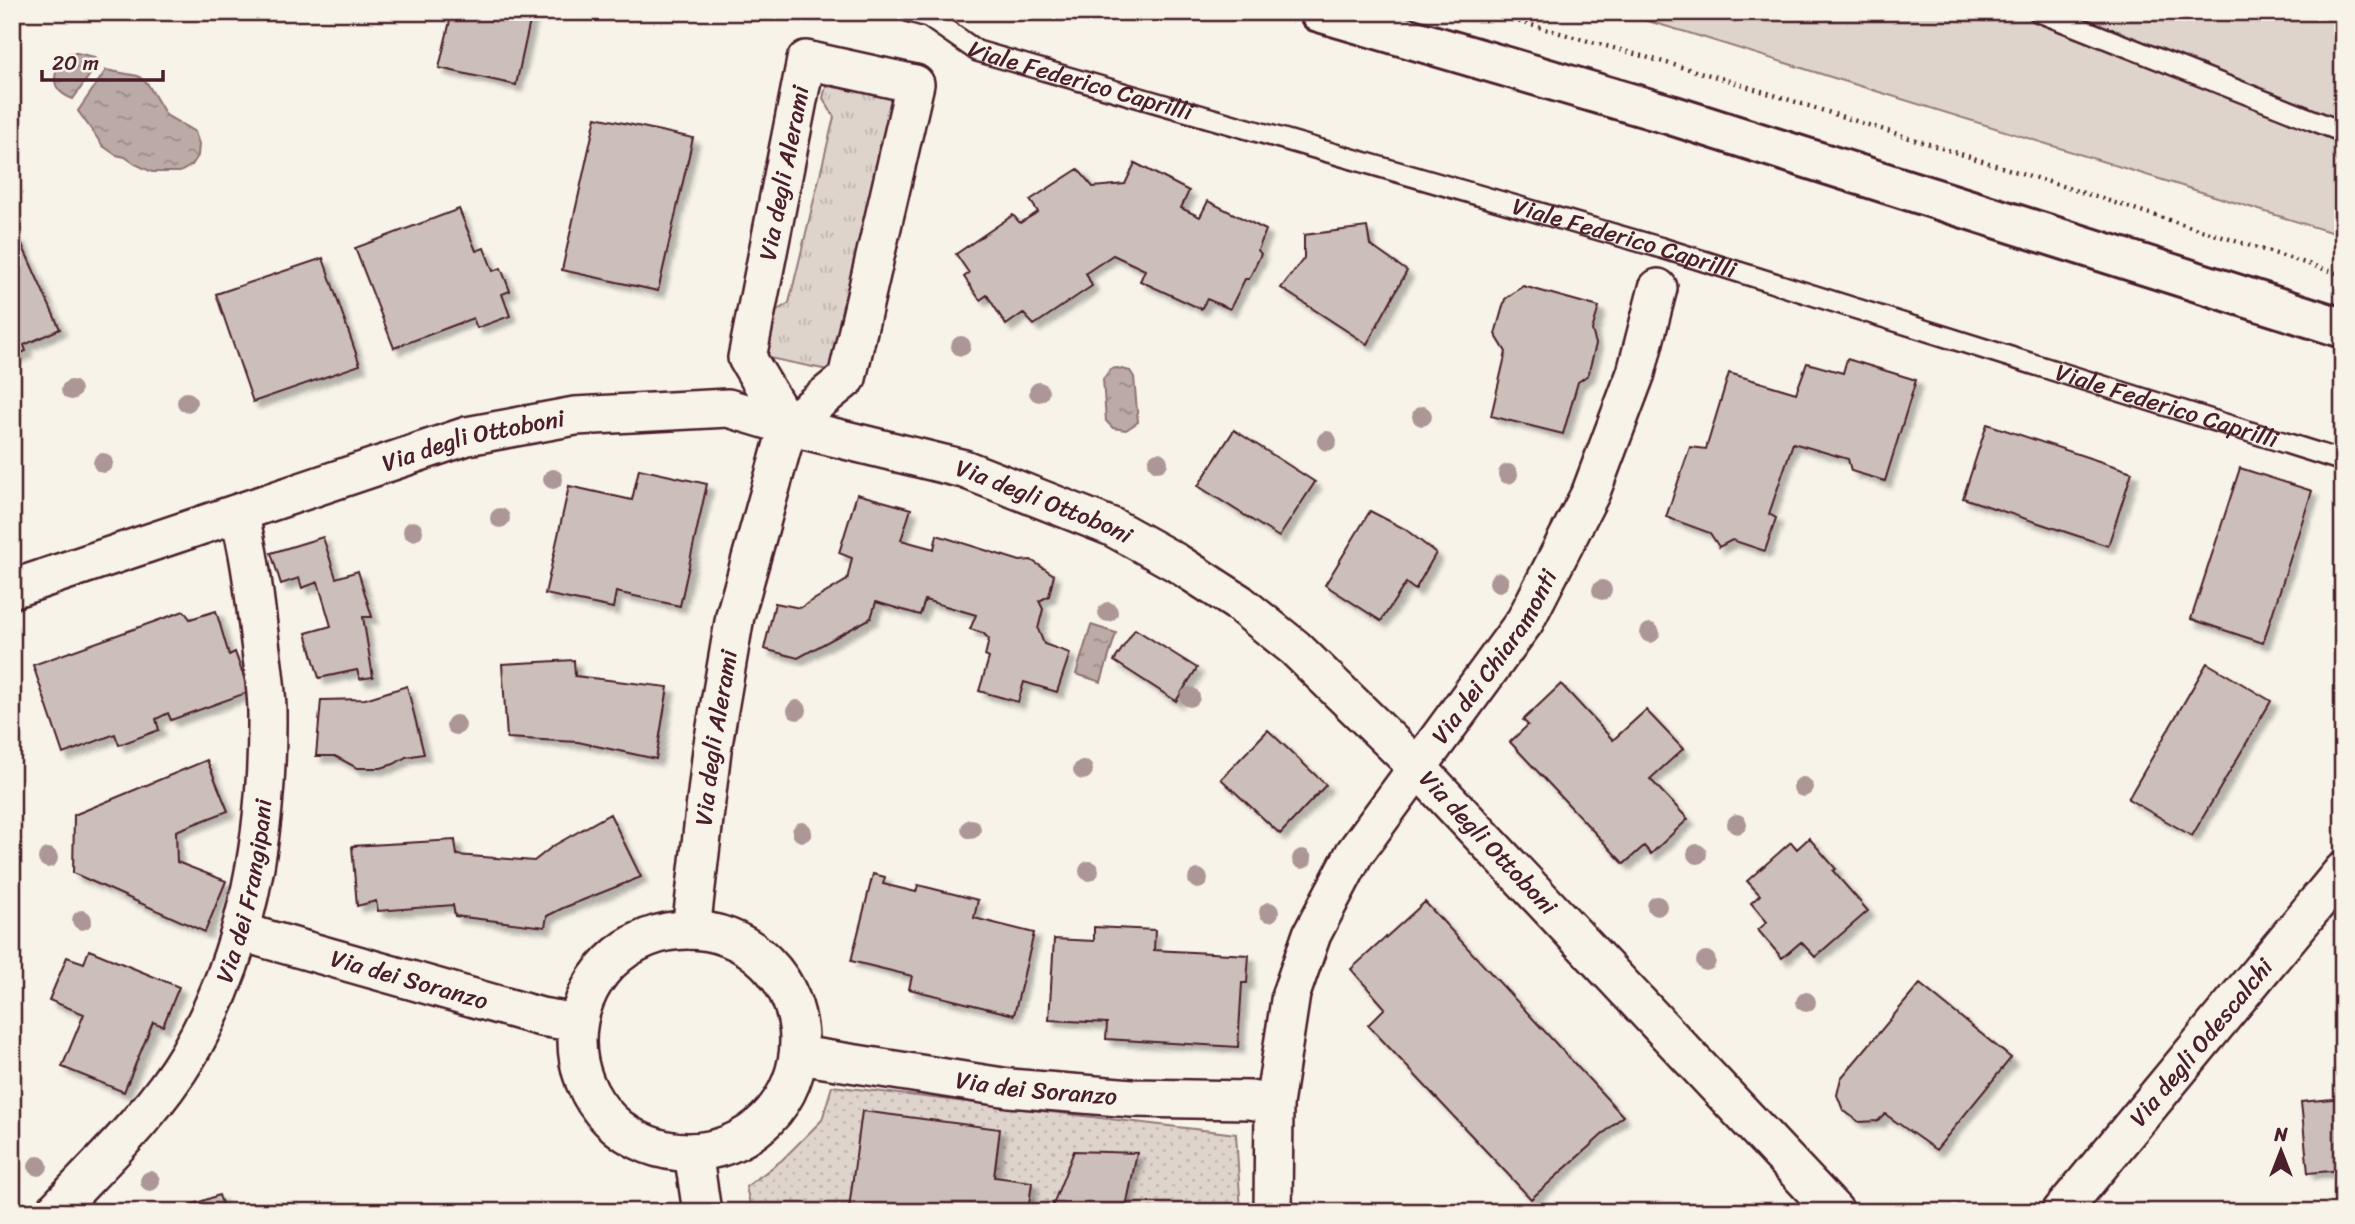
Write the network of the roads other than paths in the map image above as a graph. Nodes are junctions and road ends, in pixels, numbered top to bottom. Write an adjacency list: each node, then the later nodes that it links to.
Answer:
1 (1318, 12): 6 (street)
2 (2039, 12): 4 (lane)
3 (924, 14): 8 (lane, Viale Federico Caprilli)
4 (2343, 132)
5 (1658, 288): 11 (street, Via dei Chiaramonti)
6 (2343, 328)
7 (789, 426): 7 (street, Via degli Alerami); 9 (street, Via degli Ottoboni); 11 (street, Via degli Ottoboni); 13 (street, Via degli Alerami)
8 (2343, 461)
9 (239, 514): 10 (street, Via degli Ottoboni); 14 (street, Via dei Frangipani)
10 (12, 589)
11 (1418, 768): 17 (street, Via dei Chiaramonti); 22 (street, Via degli Ottoboni)
12 (2343, 872): 23 (street, Via degli Odescalchi)
13 (691, 930): 15 (street); 16 (street)
14 (241, 932): 15 (street, Via dei Soranzo); 19 (street, Via dei Frangipani)
15 (578, 1023): 18 (street)
16 (799, 1055): 17 (street, Via dei Soranzo); 18 (street)
17 (1274, 1104): 21 (street, Via dei Chiaramonti)
18 (693, 1152): 20 (street)
19 (54, 1212)
20 (702, 1212)
21 (1273, 1212)
22 (1835, 1212)
23 (2061, 1212)

